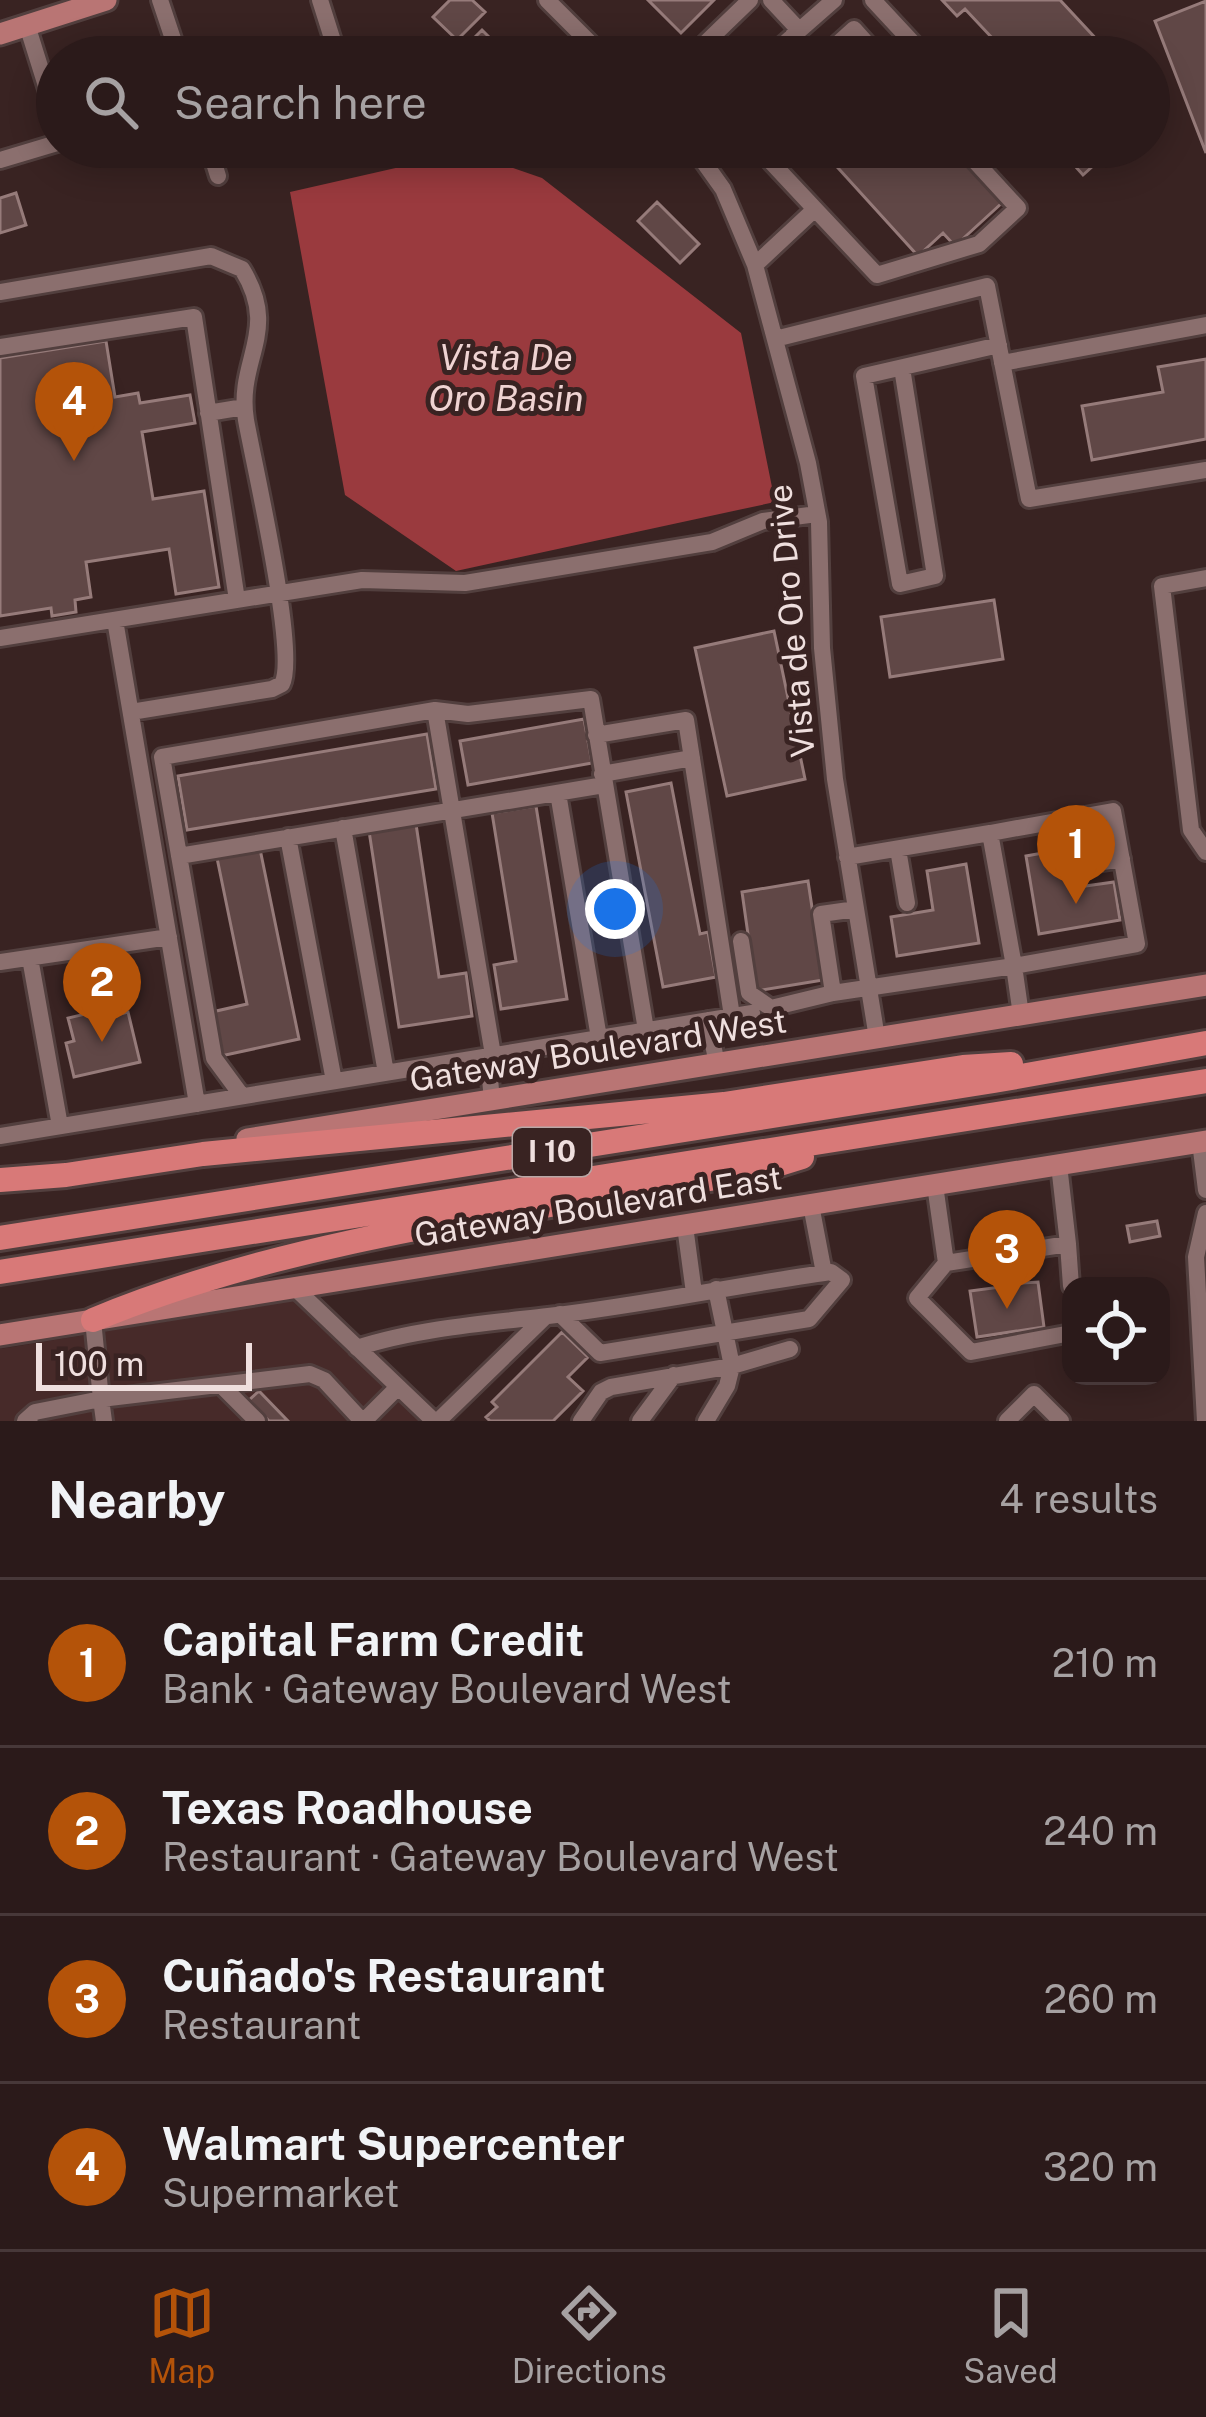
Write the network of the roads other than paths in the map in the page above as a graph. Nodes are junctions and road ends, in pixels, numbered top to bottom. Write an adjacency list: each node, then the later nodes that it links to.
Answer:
1 (106, 0): 9 (main road)
2 (160, 0): 12 (street)
3 (320, 0): 13 (street)
4 (547, 0): 14 (street)
5 (750, 0): 15 (street)
6 (771, 0): 10 (street)
7 (834, 0): 10 (street)
8 (874, 0): 18 (street)
9 (27, 26): 11 (main road); 19 (street)
10 (796, 33): 16 (street); 17 (street)
11 (0, 34)
12 (172, 36)
13 (331, 36)
14 (583, 36)
15 (713, 36)
16 (793, 36)
17 (798, 36)
18 (907, 36)
19 (36, 54)
20 (36, 149): 21 (street)
21 (0, 160)
22 (216, 168): 26 (street)
23 (708, 168): 28 (street, Vista de Oro Drive)
24 (777, 168): 27 (street)
25 (981, 168): 27 (street)
26 (218, 176)
27 (815, 209): 28 (street)
28 (755, 265): 31 (street, Vista de Oro Drive)
29 (0, 292): 35 (street)
30 (1206, 325): 33 (street)
31 (776, 339): 33 (street); 38 (street, Vista de Oro Drive)
32 (0, 347): 36 (street)
33 (1001, 354): 34 (street); 37 (street)
34 (902, 368): 34 (street)
35 (244, 407): 36 (street); 40 (street)
36 (208, 413): 41 (street)
37 (1206, 470)
38 (818, 514): 40 (street); 58 (street, Vista de Oro Drive)
39 (1206, 578): 56 (street)
40 (277, 594): 41 (street); 45 (street)
41 (237, 600): 42 (street)
42 (115, 620): 43 (street); 45 (street)
43 (0, 638)
44 (435, 710): 46 (street); 50 (street); 57 (street)
45 (131, 712): 62 (street)
46 (596, 735): 47 (street); 48 (street)
47 (692, 758): 48 (street); 72 (street)
48 (603, 779): 49 (street); 74 (street)
49 (558, 793): 50 (street); 75 (street)
50 (451, 810): 52 (street); 78 (street)
51 (1082, 817): 53 (street); 59 (street); 59 (street)
52 (343, 828): 54 (street); 81 (street)
53 (990, 833): 55 (street); 66 (street)
54 (287, 837): 57 (street); 82 (street)
55 (898, 849): 58 (street); 60 (street)
56 (1206, 852)
57 (179, 856): 84 (street)
58 (847, 857): 61 (street, Vista de Oro Drive)
59 (1122, 859): 66 (street)
60 (907, 903)
61 (856, 909): 68 (street, Vista de Oro Drive); 69 (street)
62 (169, 937): 64 (street); 86 (street)
63 (740, 941): 69 (street)
64 (30, 958): 65 (street); 87 (street)
65 (0, 962)
66 (1014, 966): 68 (street); 71 (street)
67 (1206, 985): 71 (main road, Gateway Boulevard West)
68 (869, 990): 69 (street); 76 (street, Vista de Oro Drive)
69 (833, 993)
70 (752, 1012): 72 (street)
71 (1021, 1015): 76 (main road, Gateway Boulevard West)
72 (732, 1016): 73 (street)
73 (708, 1020): 74 (street); 80 (street)
74 (646, 1030): 75 (street)
75 (598, 1038): 78 (street)
76 (877, 1038): 80 (main road, Gateway Boulevard West)
77 (1206, 1043): 79 (highway, I 10)
78 (490, 1056): 81 (street); 85 (street)
79 (1103, 1060): 92 (highway); 98 (highway, I 10)
80 (717, 1064): 85 (main road, Gateway Boulevard West)
81 (386, 1073): 82 (street)
82 (334, 1081): 84 (street)
83 (1206, 1081): 88 (highway, I 10)
84 (242, 1096): 86 (street)
85 (492, 1102): 92 (main road, Gateway Boulevard West)
86 (197, 1104): 87 (street)
87 (60, 1126): 89 (street)
88 (883, 1132): 101 (highway, I 10); 108 (highway)
89 (0, 1136)
90 (1203, 1141): 91 (main road, Gateway Boulevard East); 94 (street)
91 (1059, 1165): 93 (main road, Gateway Boulevard East); 99 (street)
92 (0, 1178)
93 (935, 1185): 95 (main road, Gateway Boulevard East); 100 (street)
94 (1206, 1190)
95 (811, 1205): 97 (main road, Gateway Boulevard East); 102 (street)
96 (1206, 1213): 129 (street)
97 (685, 1226): 104 (main road, Gateway Boulevard East); 106 (street)
98 (0, 1238)
99 (1068, 1244): 100 (street); 103 (street)
100 (946, 1263): 111 (street)
101 (0, 1273)
102 (824, 1273): 105 (street); 109 (street)
103 (1070, 1277)
104 (296, 1288): 108 (main road, Gateway Boulevard East); 112 (street)
105 (716, 1289): 106 (street); 109 (street)
106 (694, 1293): 107 (street)
107 (553, 1315): 109 (street); 112 (street); 123 (street)
108 (93, 1320): 110 (main road, Gateway Boulevard East); 118 (street)
109 (727, 1333): 114 (street)
110 (0, 1335)
111 (1062, 1335)
112 (357, 1348): 117 (street)
113 (790, 1348): 114 (street)
114 (732, 1366): 115 (street); 126 (street)
115 (674, 1375): 124 (street); 125 (street)
116 (221, 1385): 118 (street); 121 (street); 122 (street)
117 (398, 1387): 122 (street); 123 (street)
118 (100, 1399): 119 (street); 120 (street)
119 (26, 1421)
120 (104, 1421)
121 (257, 1421)
122 (363, 1421)
123 (436, 1421)
124 (581, 1421)
125 (640, 1421)
126 (706, 1421)
127 (1007, 1421): 128 (street)
128 (1061, 1421)
129 (1205, 1421)

